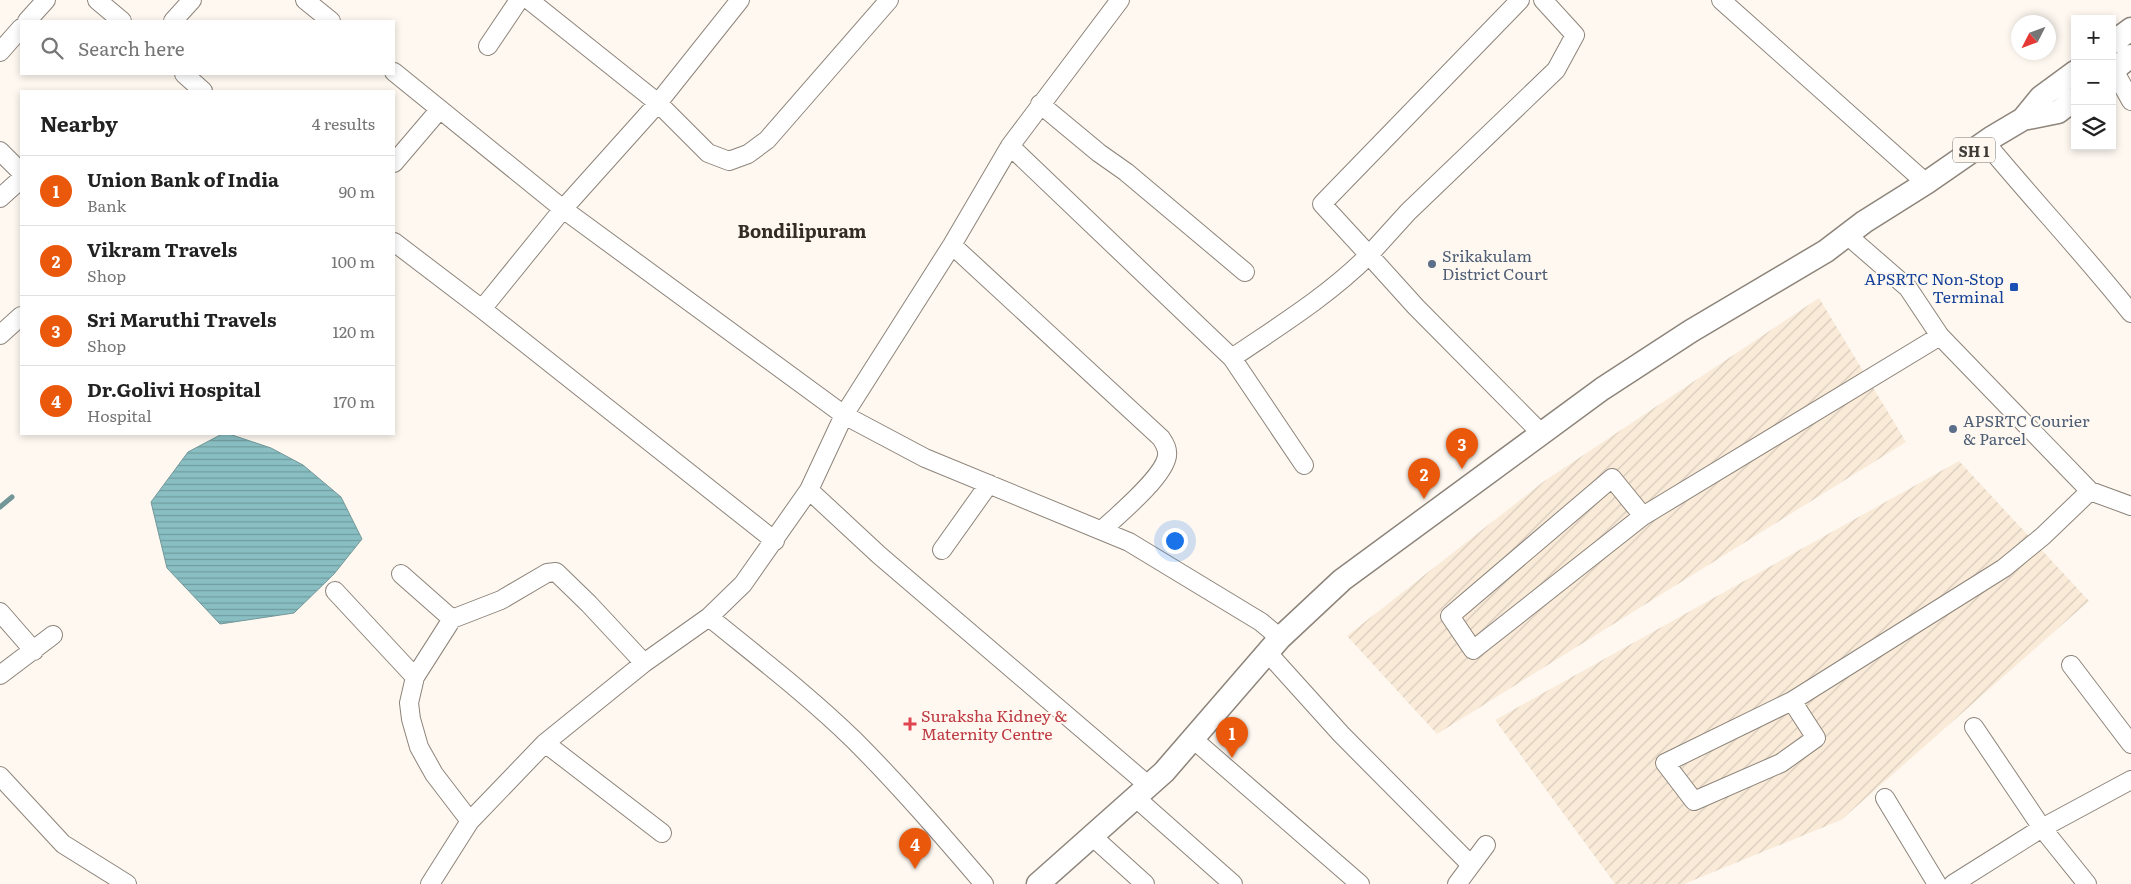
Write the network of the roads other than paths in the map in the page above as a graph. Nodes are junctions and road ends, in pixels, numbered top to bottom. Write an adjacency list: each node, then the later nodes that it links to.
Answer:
1 (46, 0): 13 (street)
2 (97, 0): 14 (street)
3 (192, 0): 15 (street)
4 (305, 0): 16 (street)
5 (520, 0): 20 (street)
6 (529, 0): 29 (street)
7 (740, 0): 29 (street)
8 (889, 0): 29 (street)
9 (1120, 0): 30 (street)
10 (1520, 0): 45 (street)
11 (1543, 0): 45 (street)
12 (1721, 0): 39 (street)
13 (28, 20)
14 (121, 20)
15 (174, 20)
16 (330, 20)
17 (20, 29): 21 (street)
18 (2131, 29): 19 (main road)
19 (2116, 40)
20 (488, 46)
21 (0, 52)
22 (2119, 66): 27 (street)
23 (395, 73): 31 (street)
24 (185, 75): 26 (street)
25 (2071, 75): 32 (main road, SH 1)
26 (202, 90)
27 (2131, 101)
28 (2071, 102): 32 (main road, SH 1)
29 (658, 103): 41 (street)
30 (1040, 104): 34 (street); 46 (street)
31 (440, 109): 36 (street); 41 (street)
32 (2024, 119): 33 (main road, SH 1)
33 (1985, 142): 39 (main road, SH 1); 48 (street)
34 (1010, 146): 44 (street); 52 (street)
35 (0, 151): 37 (street)
36 (395, 162)
37 (20, 171)
38 (20, 181): 40 (street)
39 (1926, 183): 42 (main road, SH 1)
40 (0, 198)
41 (564, 209): 47 (street); 53 (street)
42 (1847, 235): 51 (street); 54 (main road, SH 1)
43 (395, 243): 47 (street)
44 (952, 244): 53 (street); 61 (street)
45 (1369, 255): 52 (street); 54 (street)
46 (1245, 272)
47 (482, 309): 62 (street)
48 (2131, 312)
49 (20, 317): 50 (street)
50 (0, 335)
51 (1940, 336): 58 (street); 60 (street)
52 (1232, 358): 55 (street)
53 (844, 415): 56 (street); 57 (street)
54 (1541, 433): 70 (main road, SH 1)
55 (1304, 465)
56 (989, 484): 61 (street); 63 (street)
57 (809, 490): 62 (street); 83 (street)
58 (2090, 491): 59 (street); 76 (street)
59 (2131, 506)
60 (1643, 516): 60 (street)
61 (1102, 530): 70 (street)
62 (774, 541): 67 (street)
63 (942, 550)
64 (401, 574): 68 (street)
65 (335, 591): 75 (street)
66 (0, 612): 71 (street)
67 (709, 618): 72 (street); 93 (street)
68 (452, 619): 72 (street); 75 (street)
69 (53, 635): 71 (street)
70 (1274, 645): 78 (main road, SH 1); 90 (street)
71 (34, 651): 74 (street)
72 (644, 663): 79 (street)
73 (2071, 665): 80 (street)
74 (0, 675)
75 (415, 676): 85 (street)
76 (1792, 700): 76 (street)
77 (1974, 726): 86 (street)
78 (1193, 739): 83 (main road, SH 1); 97 (street)
79 (545, 743): 85 (street); 87 (street)
80 (2131, 744)
81 (0, 776): 91 (street)
82 (2131, 780): 86 (street)
83 (1142, 792): 88 (main road, SH 1); 96 (street)
84 (1885, 798): 99 (street)
85 (470, 821): 92 (street)
86 (2042, 828): 100 (street); 101 (street)
87 (662, 833)
88 (1093, 837): 94 (main road, SH 1); 95 (street)
89 (1486, 845): 90 (street)
90 (1471, 865): 98 (street)
91 (127, 884)
92 (430, 884)
93 (984, 884)
94 (1038, 884)
95 (1145, 884)
96 (1233, 884)
97 (1360, 884)
98 (1457, 884)
99 (1937, 884)
100 (1953, 884)
101 (2087, 884)

